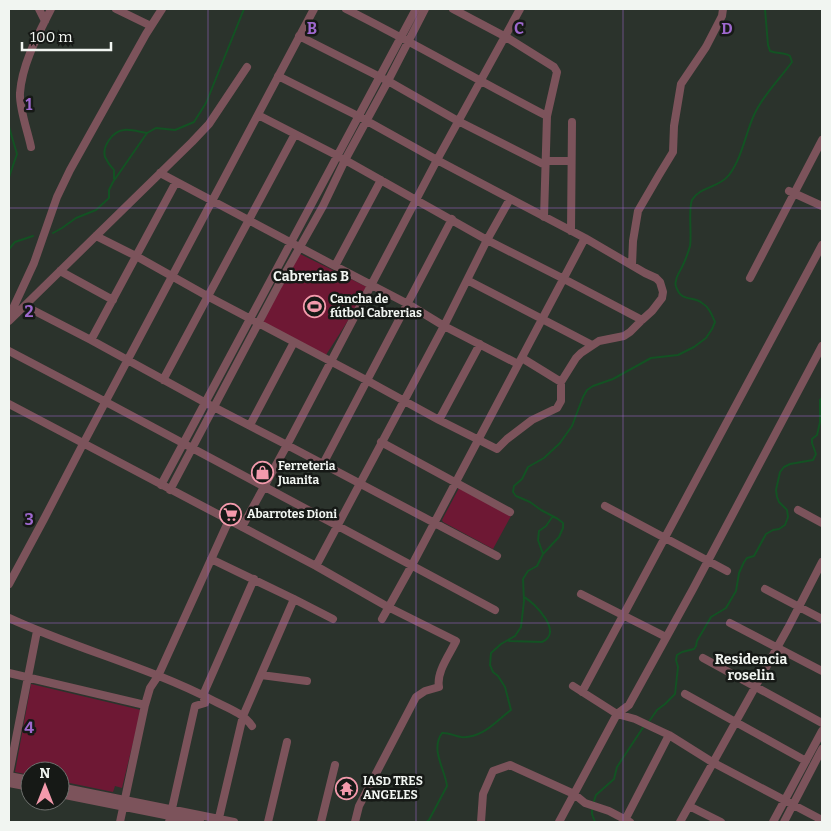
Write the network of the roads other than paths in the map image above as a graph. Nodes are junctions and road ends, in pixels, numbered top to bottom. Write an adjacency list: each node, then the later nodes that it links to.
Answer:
1 (39, 9): 13 (street)
2 (51, 9): 13 (street)
3 (116, 9): 14 (street)
4 (162, 9): 14 (street)
5 (314, 9): 15 (street)
6 (346, 9): 16 (street)
7 (416, 9): 16 (street)
8 (425, 9): 18 (street)
9 (453, 9): 12 (street)
10 (520, 9): 17 (street)
11 (723, 9): 56 (street)
12 (469, 12): 17 (street)
13 (45, 21): 32 (street)
14 (151, 26): 69 (street)
15 (299, 36): 20 (street); 21 (street)
16 (401, 36): 18 (street); 21 (street)
17 (506, 37): 23 (street); 26 (street)
18 (409, 41): 22 (street); 23 (street)
19 (247, 67): 37 (street)
20 (278, 76): 24 (street); 25 (street)
21 (379, 77): 22 (street); 25 (street)
22 (388, 81): 27 (street); 28 (street)
23 (481, 81): 26 (street); 28 (street)
24 (258, 115): 30 (street); 43 (street)
25 (358, 116): 27 (street); 33 (street)
26 (547, 116): 36 (street)
27 (366, 121): 33 (street); 34 (street)
28 (458, 121): 34 (street); 36 (street)
29 (572, 122): 35 (street)
30 (295, 134): 33 (street); 47 (street)
31 (822, 140): 40 (street)
32 (31, 147)
33 (341, 158): 38 (street); 52 (street); 54 (street)
34 (437, 160): 41 (street); 42 (street)
35 (571, 161): 36 (street); 48 (street)
36 (545, 163): 45 (street)
37 (160, 173): 39 (street); 49 (street)
38 (381, 180): 42 (street); 57 (street)
39 (176, 182): 43 (street); 55 (street)
40 (792, 192): 44 (street); 61 (street)
41 (510, 199): 45 (street); 51 (street)
42 (417, 200): 46 (street); 63 (street)
43 (212, 201): 47 (street); 59 (street)
44 (822, 206)
45 (544, 217): 48 (street)
46 (452, 219): 51 (street); 66 (street)
47 (249, 220): 52 (street); 64 (street)
48 (571, 231): 50 (street)
49 (96, 236): 55 (street); 58 (street)
50 (585, 238): 56 (street); 60 (street)
51 (487, 240): 60 (street); 62 (street)
52 (291, 242): 54 (street); 70 (street)
53 (822, 245): 112 (street)
54 (299, 247): 57 (street); 70 (street)
55 (136, 256): 59 (street); 65 (street)
56 (632, 265): 71 (street)
57 (335, 266): 63 (street)
58 (60, 271): 65 (street); 67 (street)
59 (172, 276): 64 (street); 79 (street)
60 (564, 278): 68 (street); 71 (street)
61 (750, 278)
62 (467, 280): 68 (street); 72 (street)
63 (371, 285): 66 (street); 81 (street)
64 (209, 297): 70 (street); 82 (street)
65 (113, 300): 73 (street)
66 (408, 304): 72 (street); 83 (street)
67 (25, 306): 69 (street); 73 (street)
68 (542, 318): 76 (street); 80 (street)
69 (9, 320)
70 (254, 320): 74 (street); 87 (street); 89 (street)
71 (642, 320): 76 (street)
72 (444, 326): 75 (street); 85 (street)
73 (91, 340): 79 (street)
74 (294, 342): 81 (street); 91 (street)
75 (480, 344): 80 (street); 90 (street)
76 (592, 345): 84 (street)
77 (822, 346): 115 (street)
78 (9, 351): 86 (street)
79 (128, 360): 82 (street); 86 (street)
80 (520, 361): 84 (street); 92 (street)
81 (331, 362): 83 (street); 96 (street)
82 (164, 380): 87 (street)
83 (368, 381): 85 (street); 98 (street)
84 (561, 382): 92 (street)
85 (403, 400): 90 (street); 93 (street)
86 (106, 402): 94 (street); 95 (street)
87 (206, 403): 89 (street); 95 (street)
88 (9, 404): 94 (street)
89 (214, 407): 91 (street); 97 (street)
90 (440, 420): 92 (street)
91 (250, 425): 96 (street)
92 (478, 440): 99 (street)
93 (381, 442): 99 (street); 100 (street)
94 (83, 444): 101 (street); 121 (street)
95 (184, 444): 97 (street); 101 (street)
96 (287, 445): 98 (street); 102 (street)
97 (192, 448): 102 (street); 103 (street)
98 (323, 464): 100 (street)
99 (456, 482): 106 (street); 109 (street)
100 (359, 484): 109 (street); 110 (street)
101 (161, 485): 103 (street)
102 (265, 486): 110 (street); 111 (street)
103 (170, 490): 107 (street)
104 (605, 506): 112 (street)
105 (798, 510): 108 (street)
106 (510, 512)
107 (229, 520): 111 (street); 114 (street)
108 (822, 523)
109 (434, 524): 113 (street); 117 (street)
110 (338, 526): 117 (street); 118 (street)
111 (242, 527): 118 (street)
112 (665, 538): 115 (street); 128 (street)
113 (497, 556)
114 (212, 559): 120 (street); 141 (street)
115 (708, 561): 119 (street); 135 (street)
116 (822, 562): 126 (street)
117 (412, 565): 125 (street); 127 (street)
118 (316, 566): 125 (street)
119 (727, 571)
120 (254, 579): 124 (street); 148 (street)
121 (9, 584)
122 (765, 589): 126 (street)
123 (581, 594): 128 (street)
124 (294, 599): 132 (street); 140 (street)
125 (388, 607): 130 (street); 179 (street)
126 (799, 607): 131 (street); 136 (street)
127 (495, 610)
128 (623, 615): 135 (street); 146 (street)
129 (9, 618): 134 (street)
130 (382, 618)
131 (822, 619)
132 (333, 620)
133 (730, 623): 136 (street)
134 (37, 631): 141 (street); 142 (street)
135 (666, 637): 150 (street)
136 (777, 647): 138 (street); 145 (street)
137 (703, 658): 145 (street)
138 (822, 671)
139 (9, 673): 142 (street)
140 (261, 675): 143 (street); 151 (street)
141 (158, 676): 148 (street); 149 (street)
142 (28, 677): 149 (street); 162 (street)
143 (306, 681)
144 (573, 686): 146 (street)
145 (755, 687): 152 (street); 153 (street)
146 (582, 692): 150 (street)
147 (685, 694): 152 (street)
148 (203, 695): 151 (street); 170 (street)
149 (146, 705): 167 (street)
150 (617, 714): 156 (street); 164 (street)
151 (243, 716): 154 (street); 172 (street)
152 (735, 722): 159 (street); 160 (street)
153 (822, 723)
154 (252, 726)
155 (822, 731): 159 (street)
156 (669, 735): 160 (street); 173 (street)
157 (287, 742): 177 (street)
158 (822, 749): 168 (street)
159 (806, 761): 166 (street)
160 (712, 762): 166 (street); 169 (street)
161 (335, 764): 178 (street)
162 (9, 775)
163 (70, 790): 167 (street)
164 (574, 794): 173 (street); 180 (street); 181 (street)
165 (70, 795): 167 (street)
166 (785, 800): 168 (street); 184 (street)
167 (123, 803): 170 (street); 174 (street)
168 (793, 805): 171 (street); 185 (street)
169 (689, 806): 182 (street); 183 (street)
170 (170, 816): 172 (street); 175 (street)
171 (822, 820)
172 (219, 821): 176 (street)
173 (627, 821)
174 (120, 822)
175 (200, 822)
176 (234, 822)
177 (268, 822)
178 (321, 822)
179 (355, 822)
180 (481, 822)
181 (559, 822)
182 (680, 822)
183 (721, 822)
184 (774, 822)
185 (784, 822)

